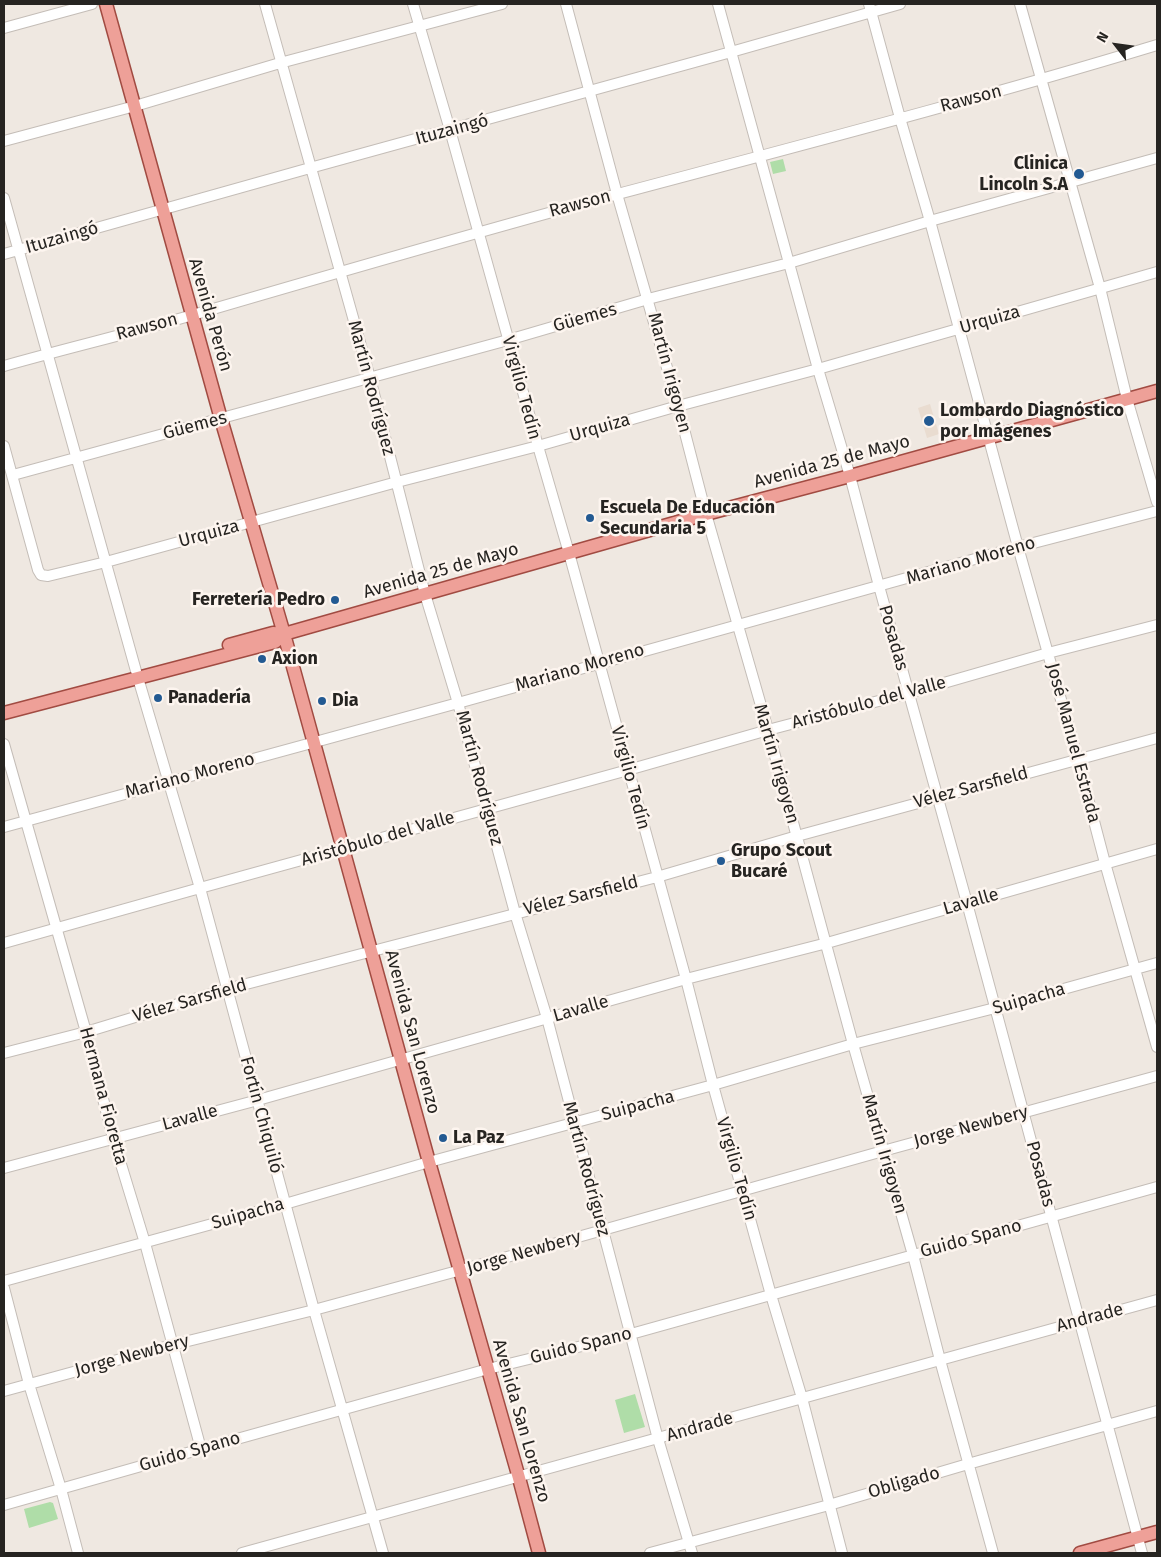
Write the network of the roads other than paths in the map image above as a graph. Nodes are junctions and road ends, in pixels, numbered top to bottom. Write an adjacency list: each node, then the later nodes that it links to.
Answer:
1 (92, 4): 12 (street)
2 (106, 4): 18 (main road, Avenida Perón)
3 (265, 4): 15 (street, Martín Rodríguez)
4 (413, 4): 11 (street, Virgilio Tedín)
5 (502, 4): 11 (street)
6 (566, 4): 17 (street, Martín Irigoyen)
7 (718, 4): 14 (street, Posadas)
8 (900, 4): 10 (street, Ituzaingó)
9 (1020, 4): 16 (street)
10 (870, 8): 14 (street, Ituzaingó); 19 (street, José Manuel Estrada)
11 (419, 27): 15 (street); 20 (street, Virgilio Tedín)
12 (4, 28)
13 (1157, 45): 16 (street, Rawson)
14 (731, 52): 17 (street, Ituzaingó); 22 (street, Posadas)
15 (280, 63): 18 (street); 24 (street, Martín Rodríguez)
16 (1042, 80): 19 (street, Rawson); 25 (street)
17 (590, 92): 20 (street, Ituzaingó); 26 (street, Martín Irigoyen)
18 (134, 106): 21 (street); 28 (main road, Avenida Perón)
19 (900, 118): 22 (street, Rawson); 29 (street, José Manuel Estrada)
20 (450, 130): 24 (street, Ituzaingó); 30 (street, Virgilio Tedín)
21 (4, 141)
22 (760, 157): 26 (street, Rawson); 33 (street, Posadas)
23 (1157, 158): 25 (street, Güemes)
24 (310, 168): 28 (street, Ituzaingó); 34 (street, Martín Rodríguez)
25 (1070, 182): 29 (street, Güemes); 36 (street)
26 (617, 194): 30 (street, Rawson); 37 (street, Martín Irigoyen)
27 (4, 198): 31 (street, Fortín Chiquiló)
28 (163, 209): 31 (street, Ituzaingó); 38 (main road, Avenida Perón)
29 (930, 221): 33 (street, Güemes); 39 (street, José Manuel Estrada)
30 (479, 232): 34 (street, Rawson); 40 (street, Virgilio Tedín)
31 (19, 250): 32 (street, Ituzaingó); 41 (street, Fortín Chiquiló)
32 (4, 254)
33 (789, 263): 37 (street, Güemes); 43 (street, Posadas)
34 (339, 272): 38 (street, Rawson); 44 (street, Martín Rodríguez)
35 (1157, 272): 36 (street, Urquiza)
36 (1100, 288): 39 (street, Urquiza); 46 (street)
37 (648, 300): 40 (street, Güemes); 47 (street, Martín Irigoyen)
38 (192, 315): 41 (street, Rawson); 48 (main road, Avenida Perón)
39 (958, 329): 43 (street, Urquiza); 49 (street, José Manuel Estrada)
40 (508, 340): 44 (street, Güemes); 51 (street, Virgilio Tedín)
41 (48, 353): 42 (street, Rawson); 52 (street, Fortín Chiquiló)
42 (4, 366)
43 (818, 368): 47 (street, Urquiza); 54 (street, Posadas)
44 (370, 378): 48 (street, Güemes); 55 (street, Martín Rodríguez)
45 (1157, 391): 46 (main road, Avenida 25 de Mayo)
46 (1127, 399): 49 (main road, Avenida 25 de Mayo); 56 (street)
47 (678, 406): 51 (street, Urquiza); 58 (street, Martín Irigoyen)
48 (222, 419): 52 (street, Güemes); 59 (main road, Avenida Perón)
49 (988, 438): 54 (main road, Avenida 25 de Mayo); 60 (street, José Manuel Estrada)
50 (4, 446): 53 (street)
51 (538, 446): 55 (street, Urquiza); 61 (street, Virgilio Tedín)
52 (77, 458): 53 (street, Güemes); 62 (street, Fortín Chiquiló)
53 (13, 476): 62 (street, Urquiza)
54 (850, 476): 58 (main road, Avenida 25 de Mayo); 63 (street, Posadas)
55 (397, 482): 59 (street, Urquiza); 64 (street, Martín Rodríguez)
56 (1157, 502)
57 (1157, 511): 60 (street, Mariano Moreno)
58 (706, 514): 61 (main road, Avenida 25 de Mayo); 65 (street, Martín Irigoyen)
59 (252, 522): 62 (street, Urquiza); 67 (main road, Avenida Perón)
60 (1018, 547): 63 (street, Mariano Moreno); 68 (street, José Manuel Estrada)
61 (569, 553): 64 (main road, Avenida 25 de Mayo); 69 (street, Virgilio Tedín)
62 (106, 562): 70 (street, Fortín Chiquiló)
63 (879, 586): 65 (street, Mariano Moreno); 71 (street, Posadas)
64 (425, 594): 67 (main road, Avenida 25 de Mayo); 72 (street, Martín Rodríguez)
65 (737, 625): 69 (street, Mariano Moreno); 75 (street, Martín Irigoyen)
66 (1157, 625): 68 (street, Aristóbulo del Valle)
67 (284, 634): 70 (main road, Avenida 25 de Mayo); 77 (main road, Avenida San Lorenzo)
68 (1048, 652): 71 (street, Aristóbulo del Valle); 79 (street, José Manuel Estrada)
69 (599, 663): 72 (street, Mariano Moreno); 80 (street, Virgilio Tedín)
70 (137, 674): 73 (main road, Avenida 25 de Mayo); 74 (main road, Avenida 25 de Mayo); 81 (street, Fortín Chiquiló)
71 (909, 693): 75 (street, Aristóbulo del Valle); 82 (street, Posadas)
72 (458, 703): 77 (street, Mariano Moreno); 83 (street, Martín Rodríguez)
73 (4, 705)
74 (4, 714)
75 (768, 730): 80 (street, Aristóbulo del Valle); 86 (street, Martín Irigoyen)
76 (1157, 738): 79 (street, Vélez Sarsfield)
77 (314, 742): 81 (street, Mariano Moreno); 87 (main road, Avenida San Lorenzo)
78 (4, 744): 84 (street, Hermana Fioretta)
79 (1078, 760): 82 (street, Vélez Sarsfield); 89 (street, José Manuel Estrada)
80 (628, 770): 83 (street, Aristóbulo del Valle); 90 (street, Virgilio Tedín)
81 (169, 782): 84 (street, Mariano Moreno); 91 (street, Fortín Chiquiló)
82 (937, 797): 86 (street, Vélez Sarsfield); 92 (street, Posadas)
83 (487, 808): 87 (street, Aristóbulo del Valle); 93 (street, Martín Rodríguez)
84 (26, 821): 85 (street, Mariano Moreno); 94 (street, Hermana Fioretta)
85 (4, 827)
86 (796, 836): 90 (street, Vélez Sarsfield); 96 (street, Martín Irigoyen)
87 (344, 848): 91 (street, Aristóbulo del Valle); 97 (main road, Avenida San Lorenzo)
88 (1157, 849): 89 (street, Lavalle)
89 (1105, 864): 92 (street, Lavalle); 99 (street, José Manuel Estrada)
90 (657, 876): 93 (street, Vélez Sarsfield); 100 (street, Virgilio Tedín)
91 (200, 888): 94 (street, Aristóbulo del Valle); 101 (street, Fortín Chiquiló)
92 (967, 903): 96 (street, Lavalle); 102 (street, Posadas)
93 (515, 913): 97 (street, Vélez Sarsfield); 103 (street, Martín Rodríguez)
94 (56, 929): 95 (street, Aristóbulo del Valle); 104 (street, Hermana Fioretta)
95 (4, 943)
96 (826, 943): 100 (street, Lavalle); 105 (street, Martín Irigoyen)
97 (371, 951): 101 (street, Vélez Sarsfield); 108 (main road, Avenida San Lorenzo)
98 (1157, 963): 99 (street, Suipacha)
99 (1135, 969): 102 (street, Suipacha); 106 (street, José Manuel Estrada)
100 (686, 979): 103 (street, Lavalle); 110 (street, Virgilio Tedín)
101 (227, 989): 104 (street, Vélez Sarsfield); 111 (street, Fortín Chiquiló)
102 (995, 1008): 105 (street, Suipacha); 112 (street, Posadas)
103 (546, 1018): 108 (street, Lavalle); 113 (street, Martín Rodríguez)
104 (86, 1032): 107 (street, Vélez Sarsfield); 114 (street, Hermana Fioretta)
105 (853, 1044): 110 (street, Suipacha); 115 (street, Martín Irigoyen)
106 (1157, 1048)
107 (4, 1053)
108 (401, 1058): 111 (street, Lavalle); 116 (main road, Avenida San Lorenzo)
109 (1157, 1076): 112 (street, Jorge Newbery)
110 (713, 1085): 113 (street, Suipacha); 119 (street, Virgilio Tedín)
111 (258, 1100): 114 (street, Lavalle); 120 (street, Fortín Chiquiló)
112 (1024, 1112): 115 (street, Jorge Newbery); 121 (street, Posadas)
113 (573, 1123): 116 (street, Suipacha); 122 (street, Martín Rodríguez)
114 (113, 1138): 117 (street, Lavalle); 123 (street, Hermana Fioretta)
115 (883, 1151): 119 (street, Jorge Newbery); 124 (street, Martín Irigoyen)
116 (429, 1162): 120 (street, Suipacha); 125 (main road, Avenida San Lorenzo)
117 (4, 1168)
118 (1157, 1187): 121 (street, Guido Spano)
119 (743, 1191): 122 (street, Jorge Newbery); 128 (street, Virgilio Tedín)
120 (285, 1204): 123 (street, Suipacha); 130 (street, Fortín Chiquiló)
121 (1052, 1218): 124 (street, Guido Spano); 131 (street, Posadas)
122 (603, 1230): 125 (street, Jorge Newbery); 132 (street, Martín Rodríguez)
123 (145, 1243): 126 (street, Suipacha); 133 (street, Hermana Fioretta)
124 (913, 1255): 128 (street, Guido Spano); 134 (street, Martín Irigoyen)
125 (461, 1270): 130 (street, Jorge Newbery); 135 (main road, Avenida San Lorenzo)
126 (4, 1281)
127 (4, 1288): 136 (street)
128 (771, 1295): 132 (street, Guido Spano); 138 (street, Virgilio Tedín)
129 (1157, 1300): 131 (street, Andrade)
130 (314, 1310): 133 (street, Jorge Newbery); 139 (street, Fortín Chiquiló)
131 (1080, 1321): 134 (street, Andrade); 141 (street, Posadas)
132 (631, 1334): 135 (street, Guido Spano); 142 (street, Martín Rodríguez)
133 (172, 1345): 136 (street, Jorge Newbery); 143 (street, Hermana Fioretta)
134 (940, 1360): 138 (street, Andrade); 144 (street, Martín Irigoyen)
135 (488, 1369): 139 (street, Guido Spano); 145 (main road, Avenida San Lorenzo)
136 (29, 1384): 137 (street, Jorge Newbery); 146 (street)
137 (4, 1391)
138 (802, 1398): 142 (street, Andrade); 148 (street, Virgilio Tedín)
139 (342, 1410): 143 (street, Guido Spano); 149 (street, Fortín Chiquiló)
140 (1157, 1412): 141 (street, Obligado)
141 (1109, 1425): 144 (street, Obligado); 151 (street, Posadas)
142 (658, 1439): 145 (street, Andrade); 152 (street, Martín Rodríguez)
143 (201, 1449): 146 (street, Guido Spano)
144 (968, 1464): 148 (street, Obligado); 160 (street, Martín Irigoyen)
145 (519, 1478): 149 (street, Andrade); 156 (main road, Avenida San Lorenzo)
146 (61, 1489): 147 (street, Guido Spano); 153 (street)
147 (4, 1505)
148 (829, 1505): 152 (street, Obligado); 159 (street, Virgilio Tedín)
149 (373, 1518): 154 (street, Andrade); 155 (street, Fortín Chiquiló)
150 (1157, 1532): 151 (main road)
151 (1138, 1537): 161 (main road); 162 (street, Posadas)
152 (689, 1542): 157 (street, Obligado); 158 (street, Martín Rodríguez)
153 (78, 1553)
154 (242, 1553)
155 (383, 1553)
156 (539, 1553)
157 (650, 1553)
158 (692, 1553)
159 (842, 1553)
160 (993, 1553)
161 (1080, 1553)
162 (1142, 1553)

